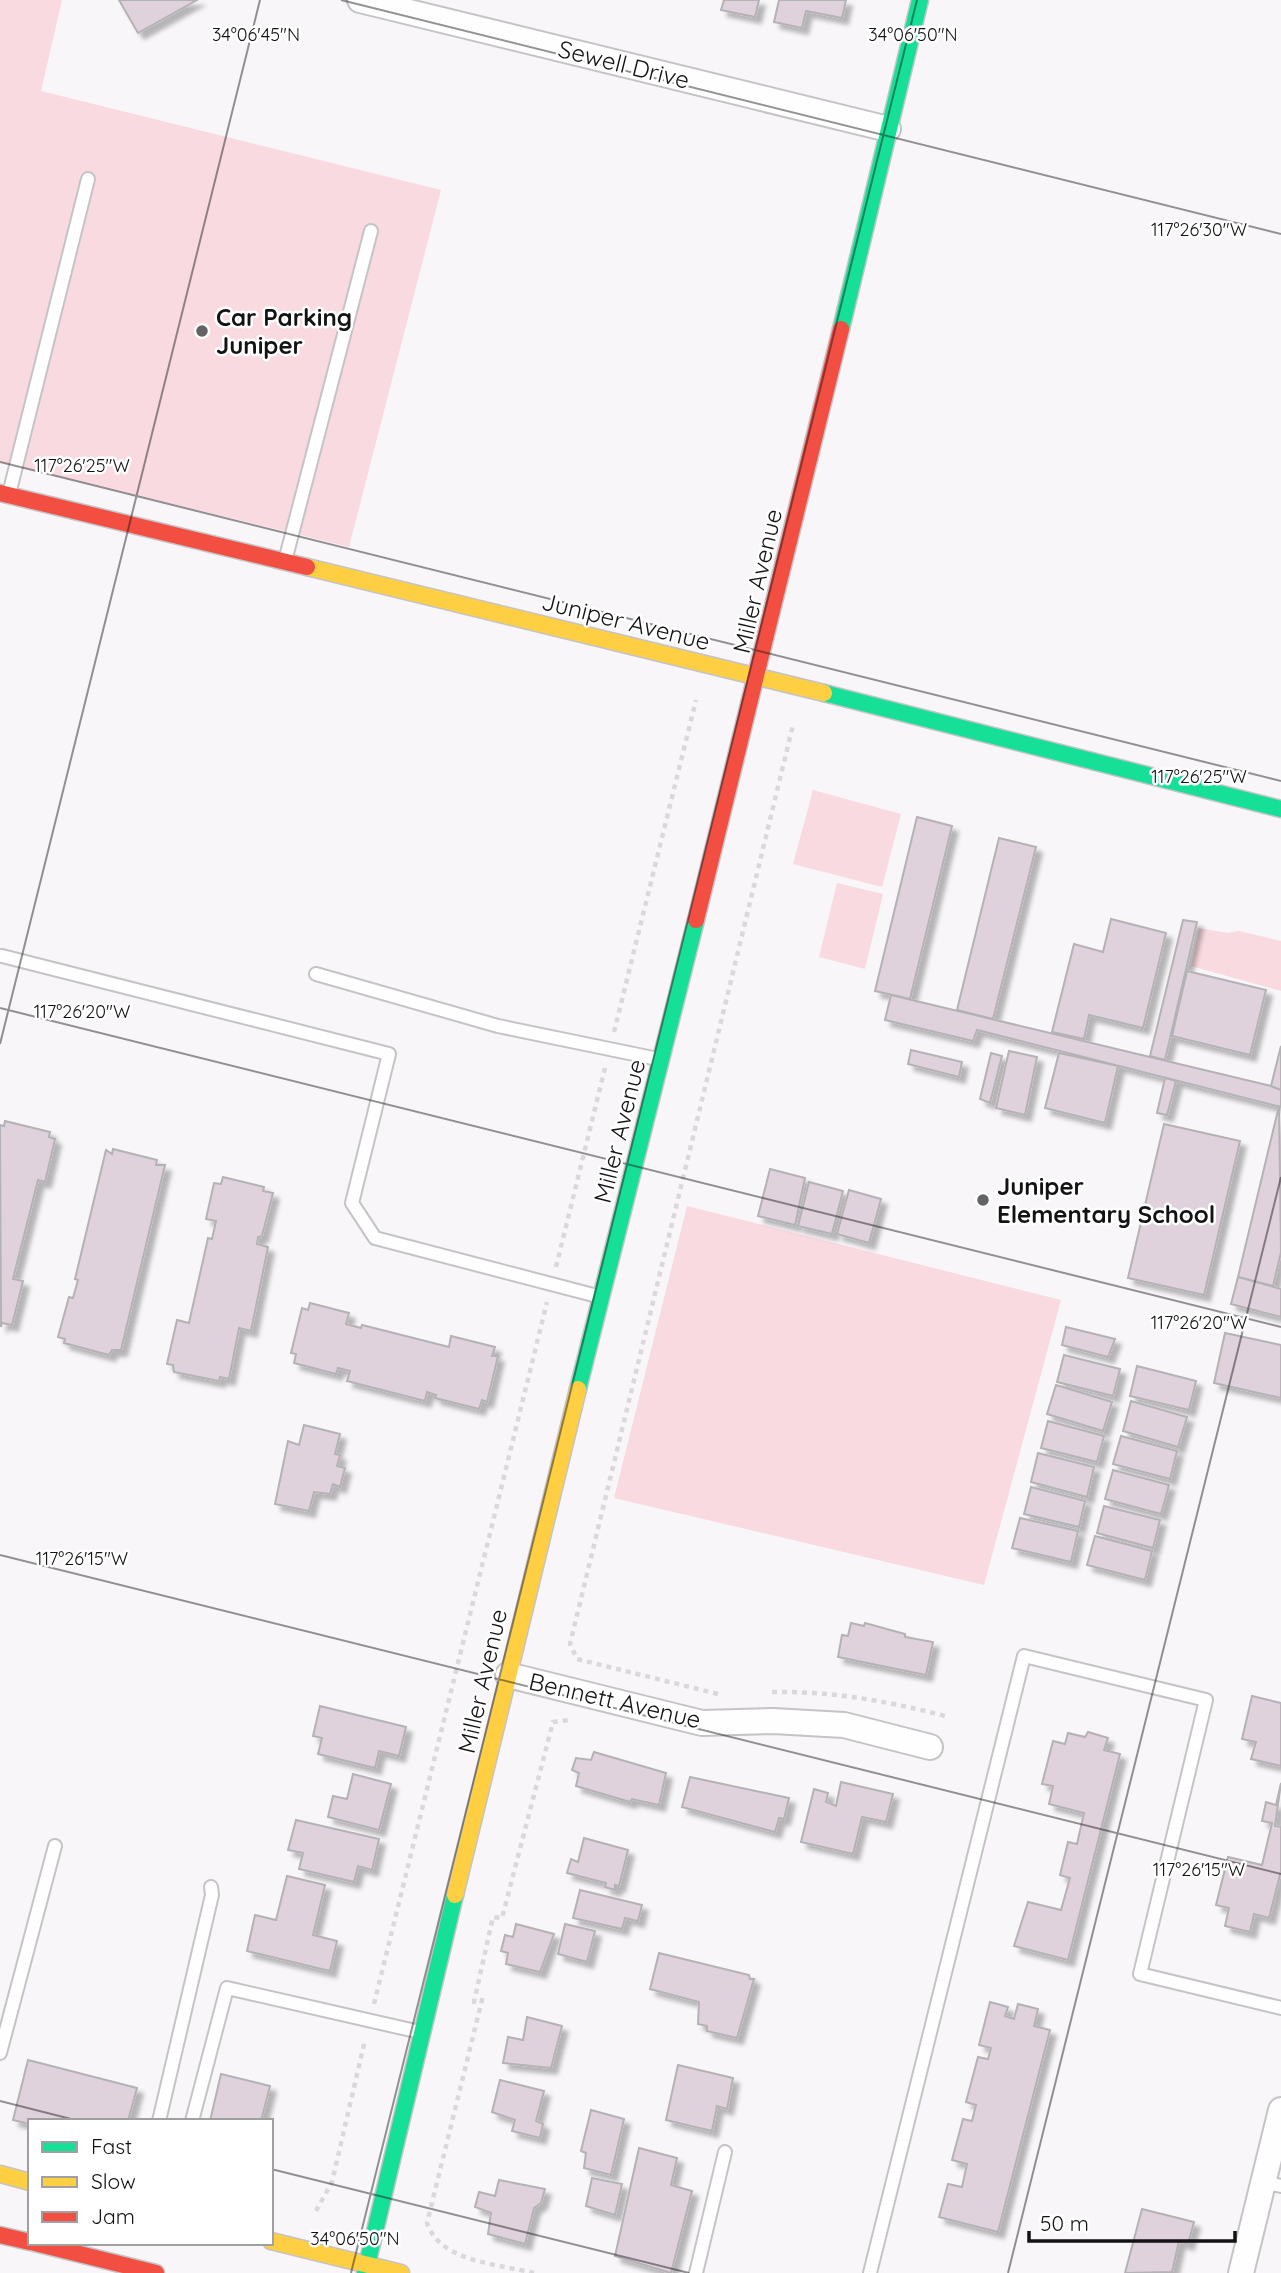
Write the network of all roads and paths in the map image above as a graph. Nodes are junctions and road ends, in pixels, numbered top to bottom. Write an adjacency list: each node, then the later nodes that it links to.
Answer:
1 (360, 0): 3 (street, Sewell Drive)
2 (920, 0): 3 (street, Miller Avenue)
3 (888, 129): 8 (street, Miller Avenue)
4 (89, 178): 6 (lane)
5 (371, 231): 7 (lane)
6 (5, 494): 7 (street, Juniper Avenue)
7 (285, 562): 8 (street, Juniper Avenue)
8 (758, 676): 11 (street, Juniper Avenue); 15 (street, Miller Avenue)
9 (696, 700): 14 (path)
10 (793, 725): 20 (path)
11 (1281, 809)
12 (2, 956): 16 (lane)
13 (316, 974): 14 (lane)
14 (610, 1049): 15 (lane); 16 (path)
15 (661, 1059): 17 (street, Miller Avenue)
16 (551, 1286): 17 (lane); 27 (path)
17 (601, 1297): 18 (street, Miller Avenue)
18 (508, 1675): 23 (street, Bennett Avenue); 28 (street, Miller Avenue)
19 (771, 1692): 21 (path)
20 (730, 1694)
21 (945, 1716)
22 (575, 1720): 46 (path)
23 (930, 1747)
24 (55, 1846): 29 (lane)
25 (211, 1886): 31 (lane)
26 (1281, 2008): 48 (lane)
27 (370, 2021): 28 (lane); 32 (lane); 37 (path)
28 (421, 2033): 43 (street, Miller Avenue)
29 (0, 2053)
30 (1281, 2110): 36 (street)
31 (159, 2119)
32 (193, 2119)
33 (725, 2152): 47 (lane)
34 (0, 2175): 35 (street)
35 (28, 2182)
36 (1272, 2184): 49 (street)
37 (316, 2211)
38 (0, 2235): 39 (street)
39 (28, 2242)
40 (273, 2242): 43 (street)
41 (42, 2245): 42 (street)
42 (125, 2269): 44 (street)
43 (366, 2269): 45 (street)
44 (156, 2273)
45 (401, 2273)
46 (534, 2273)
47 (696, 2273)
48 (870, 2273)
49 (1241, 2273)

